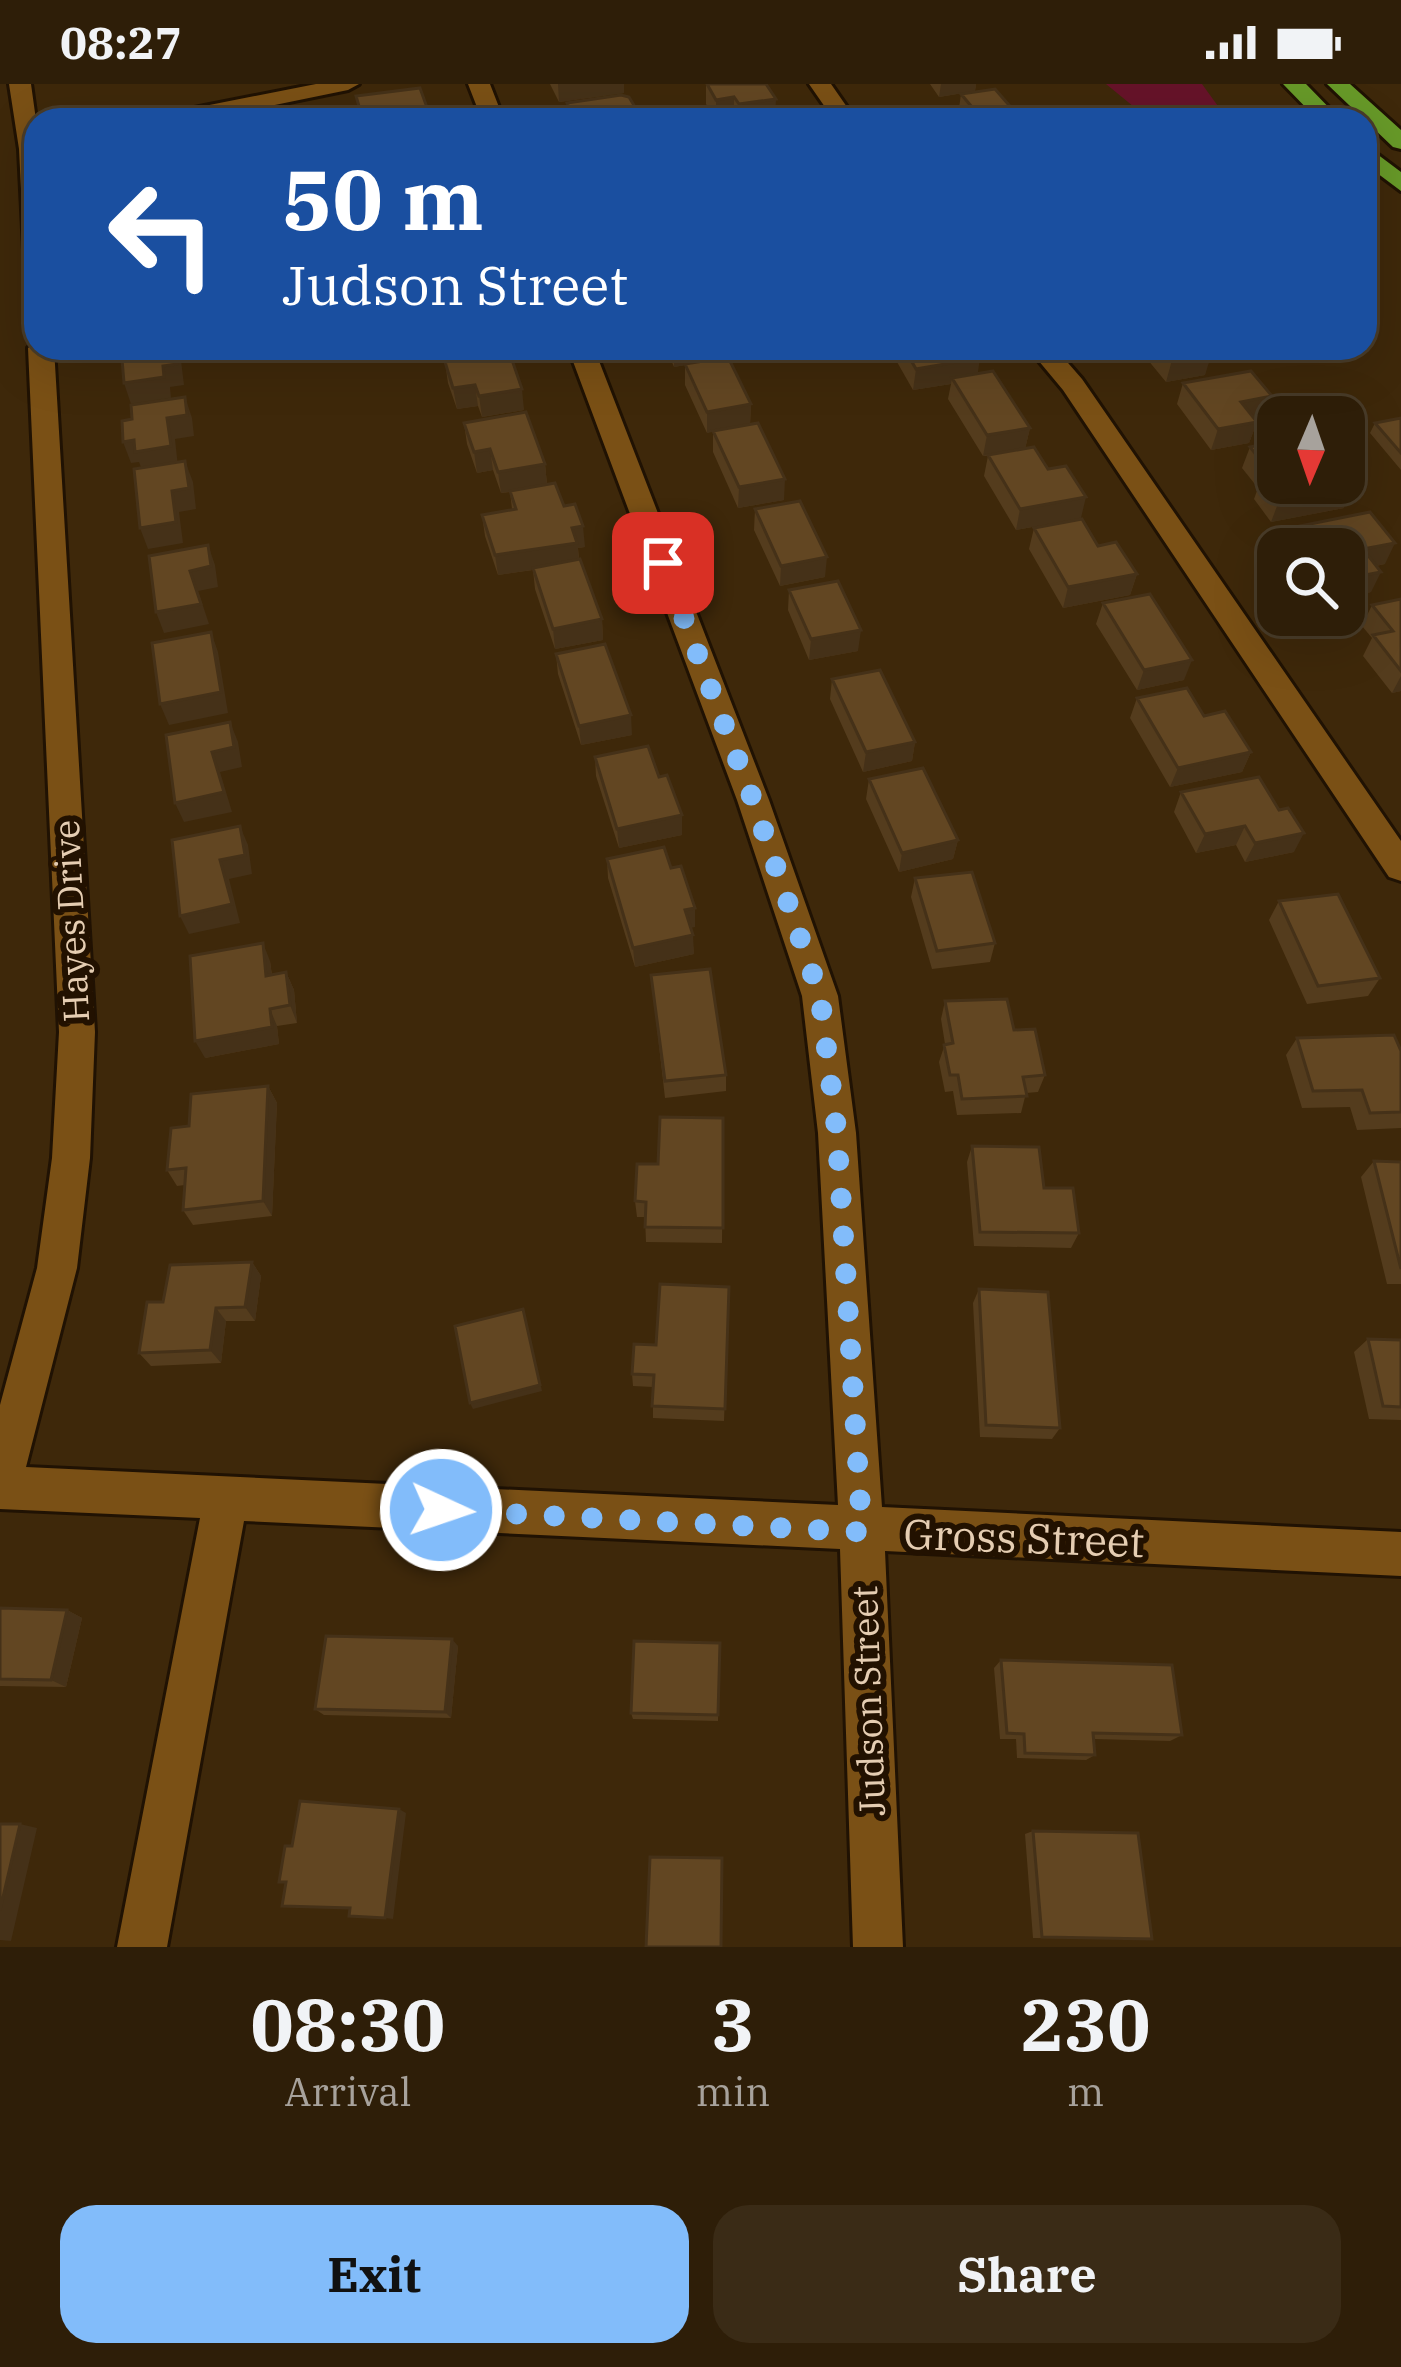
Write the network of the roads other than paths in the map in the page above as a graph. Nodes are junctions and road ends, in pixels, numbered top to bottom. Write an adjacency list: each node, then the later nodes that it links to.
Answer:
1 (348, 84): 4 (street)
2 (1294, 84): 5 (highway)
3 (1338, 84): 6 (highway)
4 (229, 108)
5 (1318, 108)
6 (1364, 108)
7 (1377, 120): 8 (highway)
8 (1401, 142)
9 (1377, 163): 10 (highway)
10 (1401, 184)
11 (42, 360): 15 (street, Hayes Drive)
12 (585, 360): 17 (street, Judson Street)
13 (1051, 360): 14 (street)
14 (1401, 868)
15 (0, 1486): 16 (street, Gross Street)
16 (226, 1499): 17 (street, Gross Street); 19 (street)
17 (862, 1532): 18 (street, Gross Street); 20 (street, Judson Street)
18 (1401, 1554)
19 (142, 1947)
20 (878, 1947)

